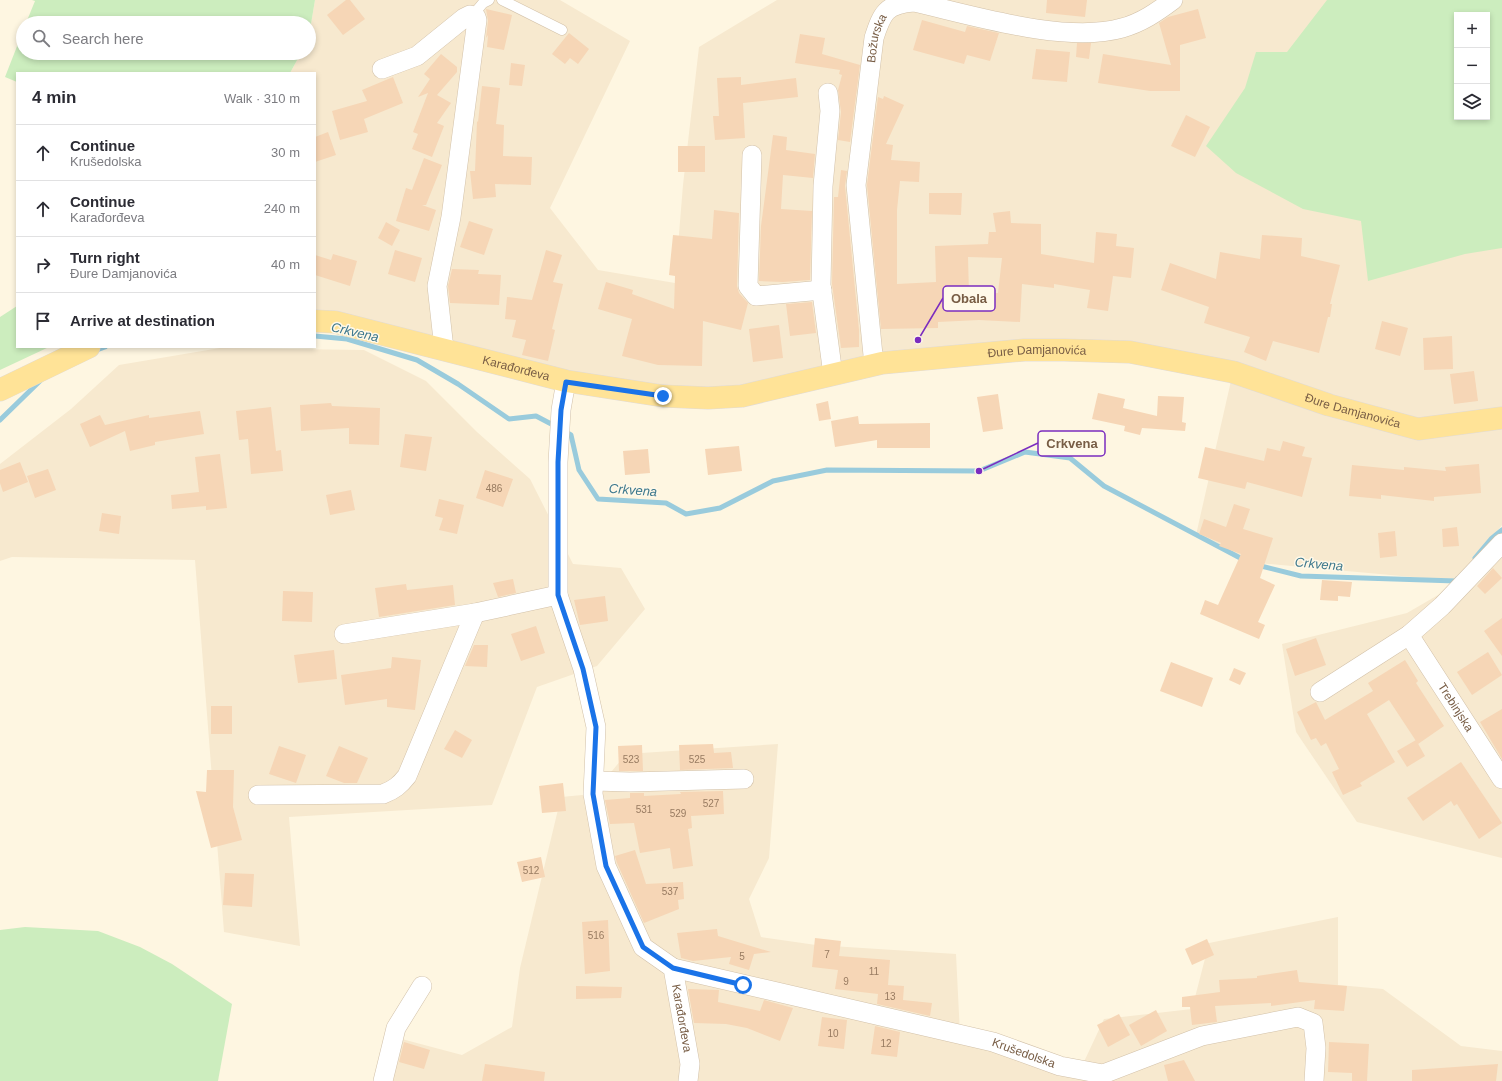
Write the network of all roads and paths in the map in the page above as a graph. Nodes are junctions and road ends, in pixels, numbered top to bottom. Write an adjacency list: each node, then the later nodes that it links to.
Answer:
1 (488, 0): 4 (lane)
2 (502, 0): 5 (lane)
3 (1173, 0): 13 (street, Božurska)
4 (473, 15): 6 (street); 12 (street)
5 (562, 30)
6 (382, 68)
7 (828, 93): 9 (street)
8 (752, 155): 9 (street)
9 (822, 290): 14 (street)
10 (316, 320): 12 (main road, Karađorđeva)
11 (87, 348): 16 (main road)
12 (444, 349): 15 (main road, Karađorđeva)
13 (874, 365): 14 (main road, Đure Damjanovića); 17 (main road, Đure Damjanovića)
14 (833, 375): 15 (main road, Đure Damjanovića)
15 (566, 382): 19 (street, Karađorđeva)
16 (0, 390)
17 (1502, 418)
18 (1502, 543): 22 (street)
19 (558, 595): 20 (street); 26 (street, Karađorđeva)
20 (475, 613): 21 (street); 27 (street)
21 (344, 634)
22 (1410, 635): 23 (street); 25 (street, Trebinjska)
23 (1320, 692)
24 (744, 779): 26 (street)
25 (1502, 779)
26 (594, 781): 28 (street, Karađorđeva)
27 (258, 795)
28 (673, 968): 30 (street, Krušedolska); 32 (street, Karađorđeva)
29 (422, 986): 31 (street)
30 (1060, 1074): 33 (street, Krušedolska)
31 (383, 1081)
32 (688, 1081)
33 (1314, 1081)

